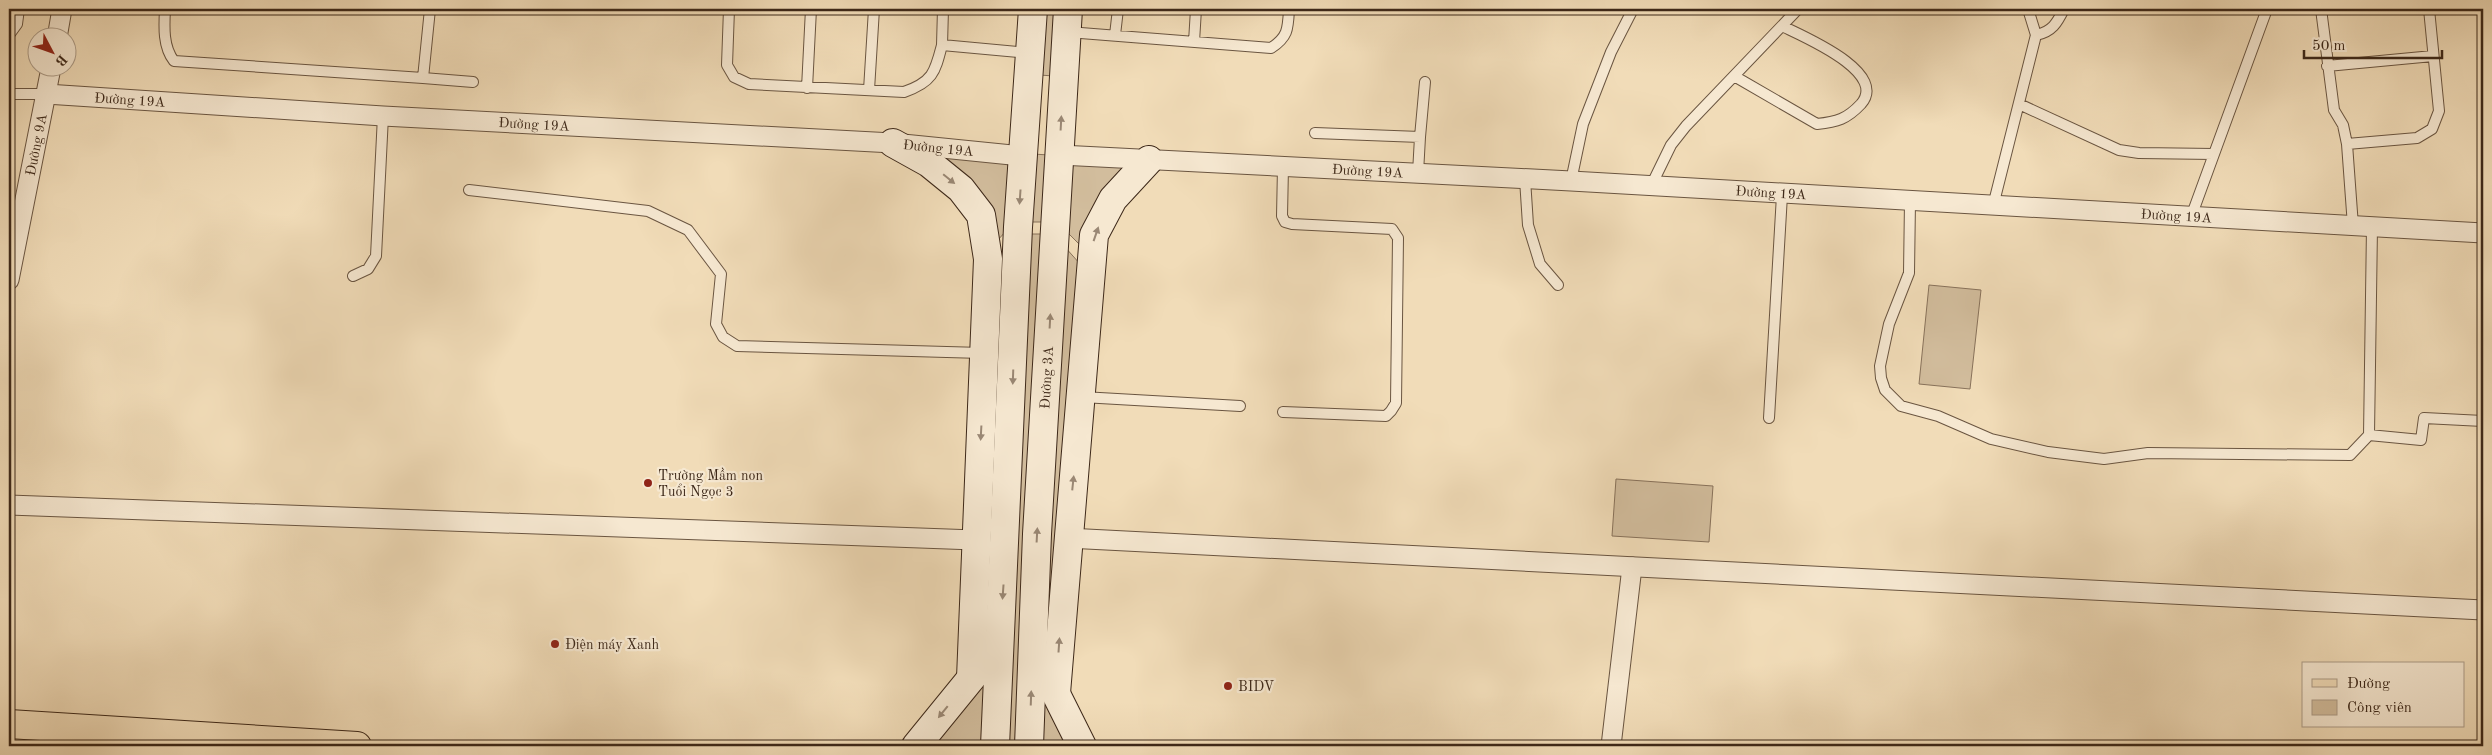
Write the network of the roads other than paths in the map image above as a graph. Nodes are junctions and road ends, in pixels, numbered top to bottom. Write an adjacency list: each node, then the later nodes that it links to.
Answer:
1 (18, 9): 23 (lane)
2 (62, 9): 22 (street)
3 (165, 9): 33 (lane)
4 (430, 9): 33 (lane)
5 (730, 9): 36 (lane)
6 (811, 9): 36 (lane)
7 (874, 9): 37 (lane)
8 (943, 9): 27 (lane)
9 (1033, 9): 28 (street)
10 (1118, 9): 24 (lane)
11 (1196, 9): 26 (lane)
12 (1289, 9): 26 (lane)
13 (1633, 9): 53 (lane)
14 (1798, 9): 21 (lane)
15 (2028, 9): 25 (lane)
16 (2064, 9): 25 (lane)
17 (2267, 9): 46 (lane)
18 (2321, 9): 30 (lane)
19 (2429, 9): 29 (lane)
20 (1068, 20): 24 (lane); 47 (street, Đường 3A, one-way to 20)
21 (1782, 26): 31 (lane); 31 (lane)
22 (59, 28)
23 (9, 35)
24 (1115, 35): 26 (lane)
25 (2036, 35): 40 (lane)
26 (1194, 42)
27 (942, 45): 28 (lane); 37 (lane)
28 (1030, 53): 48 (street)
29 (2432, 56): 30 (lane); 45 (lane)
30 (2327, 66): 45 (lane)
31 (1734, 76): 54 (lane)
32 (49, 78): 39 (street, Đường 9A)
33 (423, 78): 34 (lane)
34 (473, 82)
35 (1425, 82): 43 (lane)
36 (808, 88): 37 (lane)
37 (869, 90)
38 (9, 94): 39 (lane)
39 (46, 94): 41 (street, Đường 19A); 68 (street, Đường 9A)
40 (2019, 104): 46 (lane); 58 (lane)
41 (383, 116): 44 (street, Đường 19A); 67 (lane)
42 (1315, 133): 43 (lane)
43 (1420, 137): 51 (lane)
44 (893, 144): 48 (street, Đường 19A); 65 (street, one-way to 65)
45 (2347, 144): 60 (lane)
46 (2214, 154): 59 (lane)
47 (1060, 155): 48 (street); 49 (street, Đường 19A); 63 (street, Đường 3A)
48 (1022, 156): 61 (street, one-way to 61)
49 (1149, 160): 50 (street, Đường 19A); 66 (street, one-way to 49)
50 (1283, 167): 51 (street, Đường 19A); 73 (lane)
51 (1418, 173): 52 (street, Đường 19A)
52 (1525, 179): 53 (street, Đường 19A); 69 (lane)
53 (1571, 181): 54 (street, Đường 19A)
54 (1651, 186): 56 (street, Đường 19A)
55 (469, 190): 70 (lane)
56 (1782, 195): 57 (street, Đường 19A); 74 (lane)
57 (1910, 201): 58 (street, Đường 19A); 76 (lane)
58 (1993, 206): 59 (street, Đường 19A)
59 (2191, 217): 60 (street, Đường 19A)
60 (2353, 226): 62 (street, Đường 19A)
61 (1018, 227): 63 (street); 65 (street); 82 (street, one-way to 82)
62 (2372, 227): 64 (street, Đường 19A); 76 (lane)
63 (1054, 228): 66 (street); 83 (street, Đường 3A, one-way to 63)
64 (2483, 233)
65 (988, 259): 70 (street)
66 (1091, 268): 71 (street)
67 (353, 276)
68 (9, 280)
69 (1558, 285)
70 (985, 353): 79 (street, one-way to 79)
71 (1081, 396): 72 (lane); 78 (street, one-way to 71)
72 (1240, 406)
73 (1283, 412)
74 (1769, 418)
75 (2483, 420): 76 (lane)
76 (2369, 435)
77 (9, 505): 79 (street)
78 (1068, 538): 80 (street); 85 (street, one-way to 78)
79 (975, 540): 84 (street)
80 (1632, 567): 81 (street); 93 (street)
81 (2483, 610)
82 (999, 645): 84 (street); 90 (street)
83 (1032, 645): 85 (street); 91 (street, Đường 3A, one-way to 83)
84 (971, 678): 89 (street, one-way to 89)
85 (1056, 693): 92 (street)
86 (9, 724): 87 (main road)
87 (310, 745): 88 (main road)
88 (355, 746)
89 (916, 746)
90 (996, 746)
91 (1029, 746)
92 (1082, 746)
93 (1611, 746)

